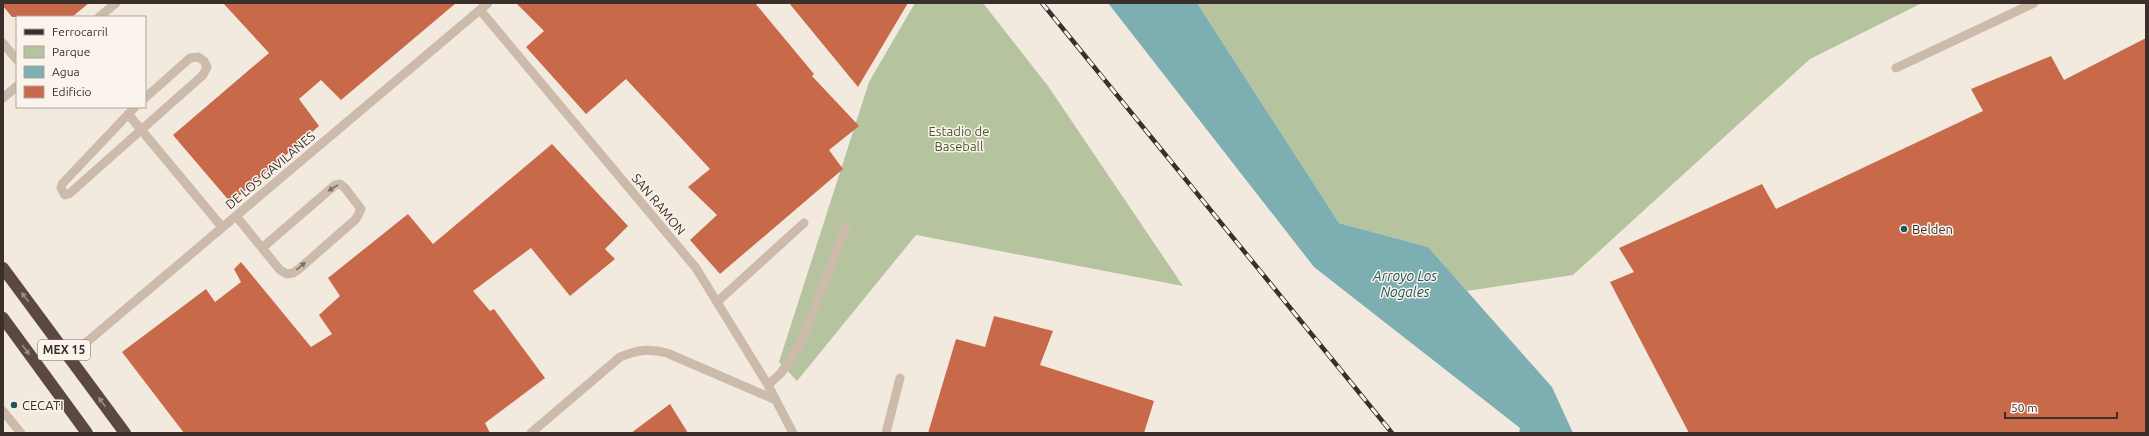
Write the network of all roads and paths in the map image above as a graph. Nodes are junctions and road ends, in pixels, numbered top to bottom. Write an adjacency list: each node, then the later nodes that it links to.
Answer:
1 (116, 3): 5 (lane)
2 (488, 3): 4 (lane, DE LOS GAVILANES)
3 (2034, 3): 8 (lane)
4 (480, 10): 15 (lane, DE LOS GAVILANES); 21 (lane, SAN RAMON)
5 (100, 16)
6 (3, 43): 7 (lane)
7 (16, 59)
8 (1896, 68)
9 (16, 87): 11 (lane)
10 (146, 97): 14 (lane)
11 (3, 98)
12 (134, 108): 13 (lane)
13 (128, 114): 14 (lane); 14 (lane)
14 (142, 131): 18 (lane)
15 (236, 216): 18 (lane, DE LOS GAVILANES); 19 (lane)
16 (804, 223): 21 (lane)
17 (846, 226): 25 (lane)
18 (222, 227): 23 (lane, DE LOS GAVILANES)
19 (262, 248): 19 (lane, one-way to 19)
20 (3, 268): 23 (highway, MEX 15, one-way to 20)
21 (717, 302): 25 (lane, SAN RAMON)
22 (3, 318): 29 (highway, MEX 15, one-way to 29)
23 (69, 357): 30 (highway, MEX 15, one-way to 23)
24 (900, 378): 33 (lane)
25 (768, 384): 26 (lane, SAN RAMON)
26 (776, 400): 31 (lane); 32 (lane, SAN RAMON)
27 (3, 411): 28 (lane)
28 (21, 433)
29 (87, 433)
30 (125, 433)
31 (531, 433)
32 (793, 433)
33 (886, 433)

